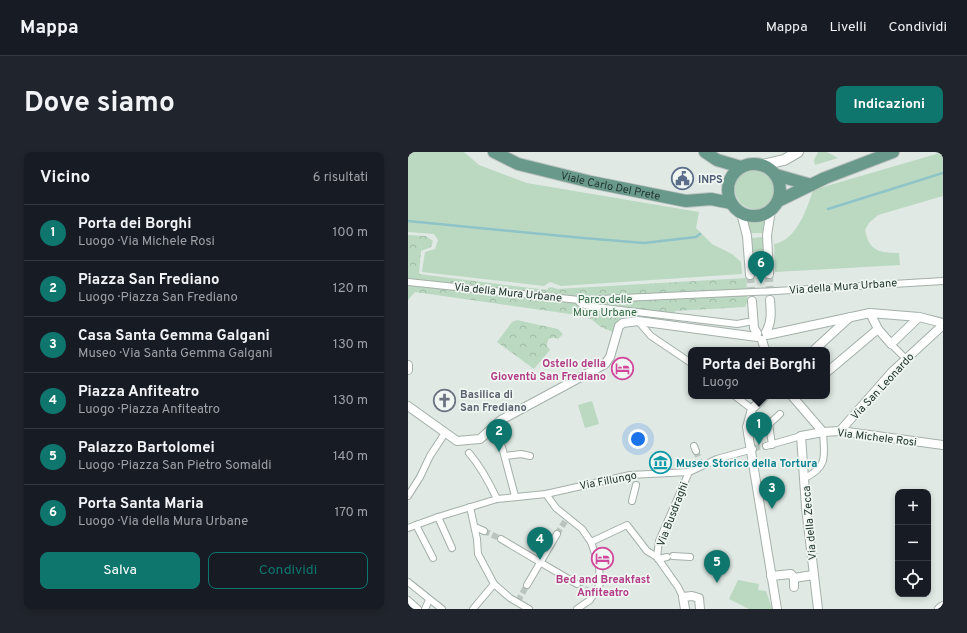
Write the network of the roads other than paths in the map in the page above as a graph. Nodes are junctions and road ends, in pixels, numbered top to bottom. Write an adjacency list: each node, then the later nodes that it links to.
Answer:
1 (494, 152): 9 (main road, Viale Carlo Del Prete)
2 (705, 152): 6 (main road)
3 (798, 152): 5 (street)
4 (893, 152): 8 (main road)
5 (763, 165): 6 (main road); 7 (main road)
6 (741, 167): 9 (main road)
7 (776, 175): 8 (main road); 10 (main road)
8 (811, 185): 10 (main road)
9 (731, 203): 11 (main road)
10 (774, 206): 11 (main road); 12 (street)
11 (741, 213): 13 (street)
12 (769, 274)
13 (750, 275)
14 (943, 281): 16 (street, Via della Mura Urbane)
15 (408, 282): 16 (street, Via della Mura Urbane)
16 (579, 300): 23 (street)
17 (770, 300): 28 (street)
18 (752, 301): 28 (street)
19 (870, 313): 20 (street); 21 (street); 26 (street)
20 (854, 316): 28 (street); 31 (street)
21 (919, 317): 25 (street); 29 (street)
22 (638, 321): 27 (street); 33 (street); 45 (street)
23 (722, 322): 24 (street); 27 (street)
24 (748, 322)
25 (943, 324): 32 (street, Via San Leonardo)
26 (878, 329): 29 (street); 35 (street)
27 (721, 332): 28 (street)
28 (762, 335): 30 (street)
29 (891, 344): 32 (street)
30 (764, 347)
31 (818, 347)
32 (906, 359): 44 (street, Via San Leonardo)
33 (688, 361)
34 (408, 366): 36 (street)
35 (830, 369)
36 (408, 370)
37 (738, 399): 41 (street)
38 (763, 399): 41 (street)
39 (797, 399): 46 (street)
40 (408, 406): 47 (street)
41 (751, 413): 43 (street); 50 (street)
42 (780, 414): 43 (street)
43 (769, 424): 48 (street, Via Michele Rosi)
44 (840, 431): 46 (street, Via Michele Rosi); 49 (street, Via Michele Rosi)
45 (488, 432): 47 (street); 52 (street)
46 (823, 432): 48 (street, Via Michele Rosi); 55 (street)
47 (445, 433): 58 (street)
48 (801, 436): 55 (street, Via della Zecca)
49 (943, 445)
50 (752, 449): 54 (street, Via Fillungo); 77 (street)
51 (469, 452): 60 (street)
52 (505, 456): 53 (street); 59 (street)
53 (530, 456)
54 (689, 472): 57 (street, Via Fillungo); 74 (street, Via Busdraghi)
55 (805, 478): 76 (street, Via della Zecca)
56 (636, 485): 61 (street)
57 (546, 494): 59 (street, Via Fillungo); 70 (street)
58 (408, 496)
59 (515, 496): 60 (street, Via Fillungo)
60 (497, 499): 62 (street, Via Fillungo)
61 (632, 501)
62 (470, 507): 63 (street, Via Fillungo); 65 (street)
63 (438, 517): 64 (street, Via Fillungo); 71 (street)
64 (416, 525): 66 (street, Via Fillungo); 73 (street)
65 (475, 527): 67 (street); 80 (street)
66 (408, 528)
67 (484, 531)
68 (557, 534): 75 (street)
69 (501, 539): 75 (street)
70 (591, 542): 74 (street); 93 (street)
71 (452, 548)
72 (690, 557): 74 (street)
73 (433, 558)
74 (658, 558): 84 (street, Via Busdraghi)
75 (540, 562): 81 (street); 82 (street)
76 (813, 575): 78 (street); 97 (street, Via della Zecca)
77 (771, 576): 78 (street); 96 (street)
78 (794, 578): 83 (street)
79 (408, 582): 86 (street)
80 (494, 584): 91 (street); 92 (street)
81 (577, 584)
82 (527, 585)
83 (794, 587)
84 (683, 597): 94 (street); 95 (street)
85 (408, 600): 88 (street)
86 (429, 600): 89 (street); 90 (street)
87 (943, 606): 98 (street)
88 (418, 609)
89 (425, 609)
90 (442, 609)
91 (473, 609)
92 (529, 609)
93 (580, 609)
94 (685, 609)
95 (700, 609)
96 (777, 609)
97 (818, 609)
98 (939, 609)

